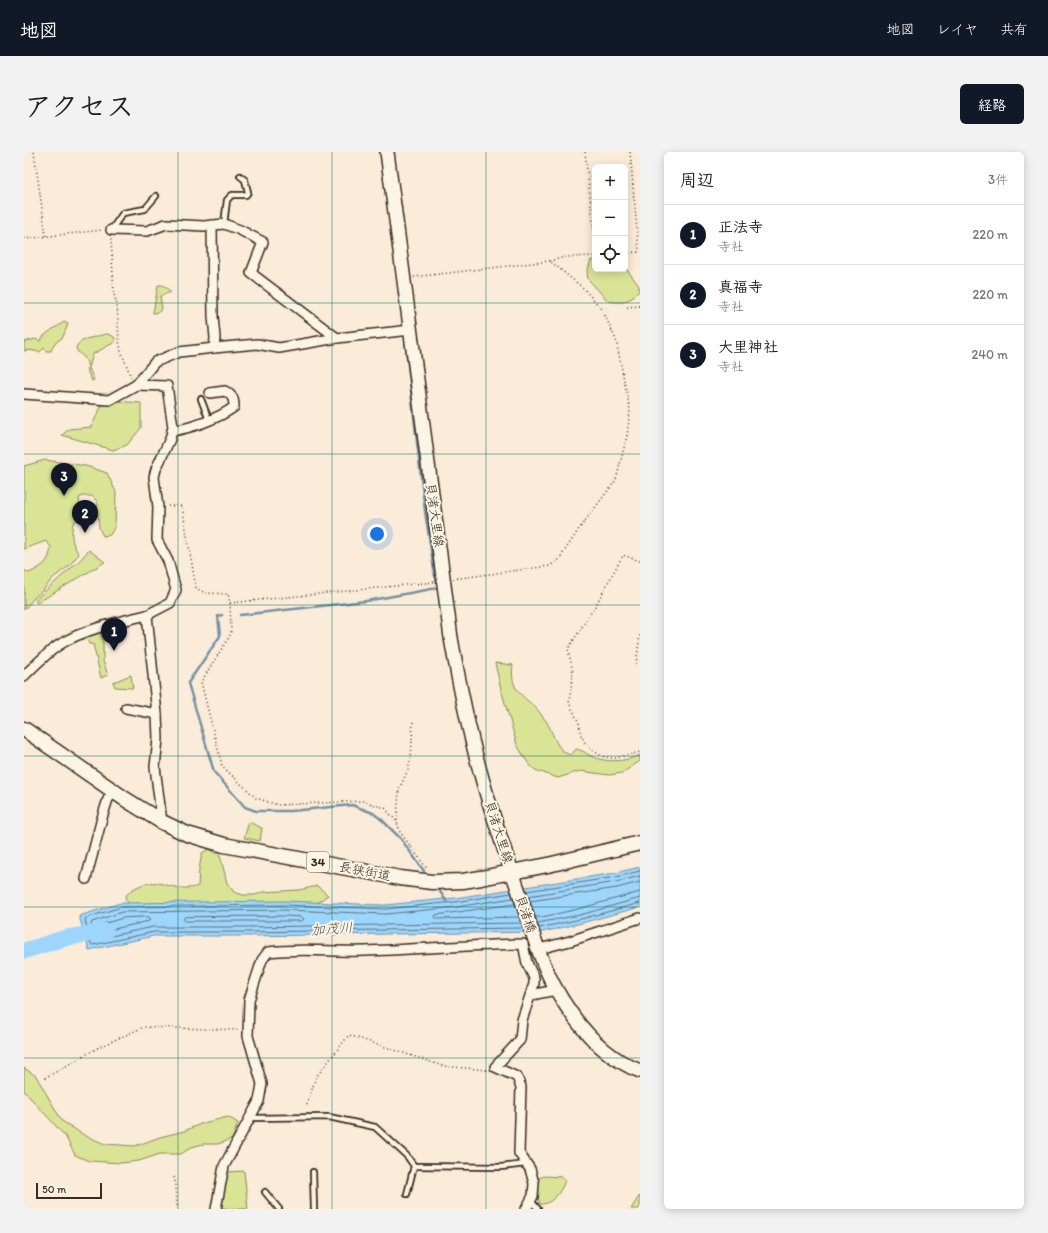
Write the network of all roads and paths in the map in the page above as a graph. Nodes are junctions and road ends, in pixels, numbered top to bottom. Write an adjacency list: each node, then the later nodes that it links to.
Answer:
1 (34, 152): 10 (path)
2 (387, 152): 17 (street, 貝渚大里線)
3 (585, 152): 11 (path)
4 (630, 152): 13 (path)
5 (240, 176): 7 (lane)
6 (156, 196): 9 (lane)
7 (224, 224): 8 (street); 21 (street)
8 (212, 225): 9 (street); 22 (street)
9 (111, 230): 10 (path); 23 (path)
10 (46, 236): 12 (path)
11 (594, 236)
12 (24, 239)
13 (640, 252): 14 (path)
14 (628, 253)
15 (592, 256): 16 (path)
16 (550, 261): 17 (path); 31 (path)
17 (404, 278): 20 (street, 貝渚大里線)
18 (640, 306): 19 (path)
19 (627, 307)
20 (410, 330): 21 (street); 31 (street, 貝渚大里線)
21 (337, 338): 22 (street)
22 (214, 348): 23 (street)
23 (136, 385): 24 (street); 28 (street)
24 (24, 394)
25 (210, 394): 27 (street)
26 (201, 399): 27 (lane)
27 (209, 420): 28 (street)
28 (172, 431): 29 (street)
29 (158, 507): 32 (path); 33 (street)
30 (640, 561): 41 (path)
31 (444, 581): 32 (path); 46 (street, 貝渚大里線)
32 (230, 603): 44 (path)
33 (147, 615): 36 (street); 38 (street)
34 (640, 634): 35 (path)
35 (636, 664)
36 (24, 676)
37 (126, 708): 38 (street)
38 (157, 714): 43 (street)
39 (413, 722): 44 (path)
40 (24, 729): 42 (main road, 長狭街道 / 34)
41 (640, 752)
42 (114, 792): 43 (main road, 長狭街道 / 34); 47 (street)
43 (162, 822): 48 (main road, 長狭街道 / 34)
44 (397, 822): 48 (path)
45 (640, 843): 46 (main road, 長狭街道 / 34)
46 (514, 878): 48 (main road, 長狭街道 / 34); 50 (street, 貝渚橋)
47 (86, 879)
48 (432, 882)
49 (640, 918): 50 (street)
50 (538, 946): 51 (street, 貝渚橋)
51 (556, 990): 52 (street); 55 (street, 貝渚橋)
52 (530, 997): 53 (street); 54 (street)
53 (248, 1030): 56 (path); 58 (street)
54 (495, 1067): 57 (path); 59 (street)
55 (640, 1071)
56 (44, 1078)
57 (307, 1105)
58 (250, 1118): 60 (lane); 67 (street)
59 (526, 1163): 60 (lane); 65 (street)
60 (414, 1166): 64 (lane)
61 (313, 1172): 69 (lane)
62 (174, 1178): 66 (path)
63 (265, 1192): 68 (lane)
64 (406, 1194)
65 (528, 1205): 70 (lane)
66 (177, 1209)
67 (216, 1209)
68 (279, 1209)
69 (314, 1209)
70 (538, 1209)

